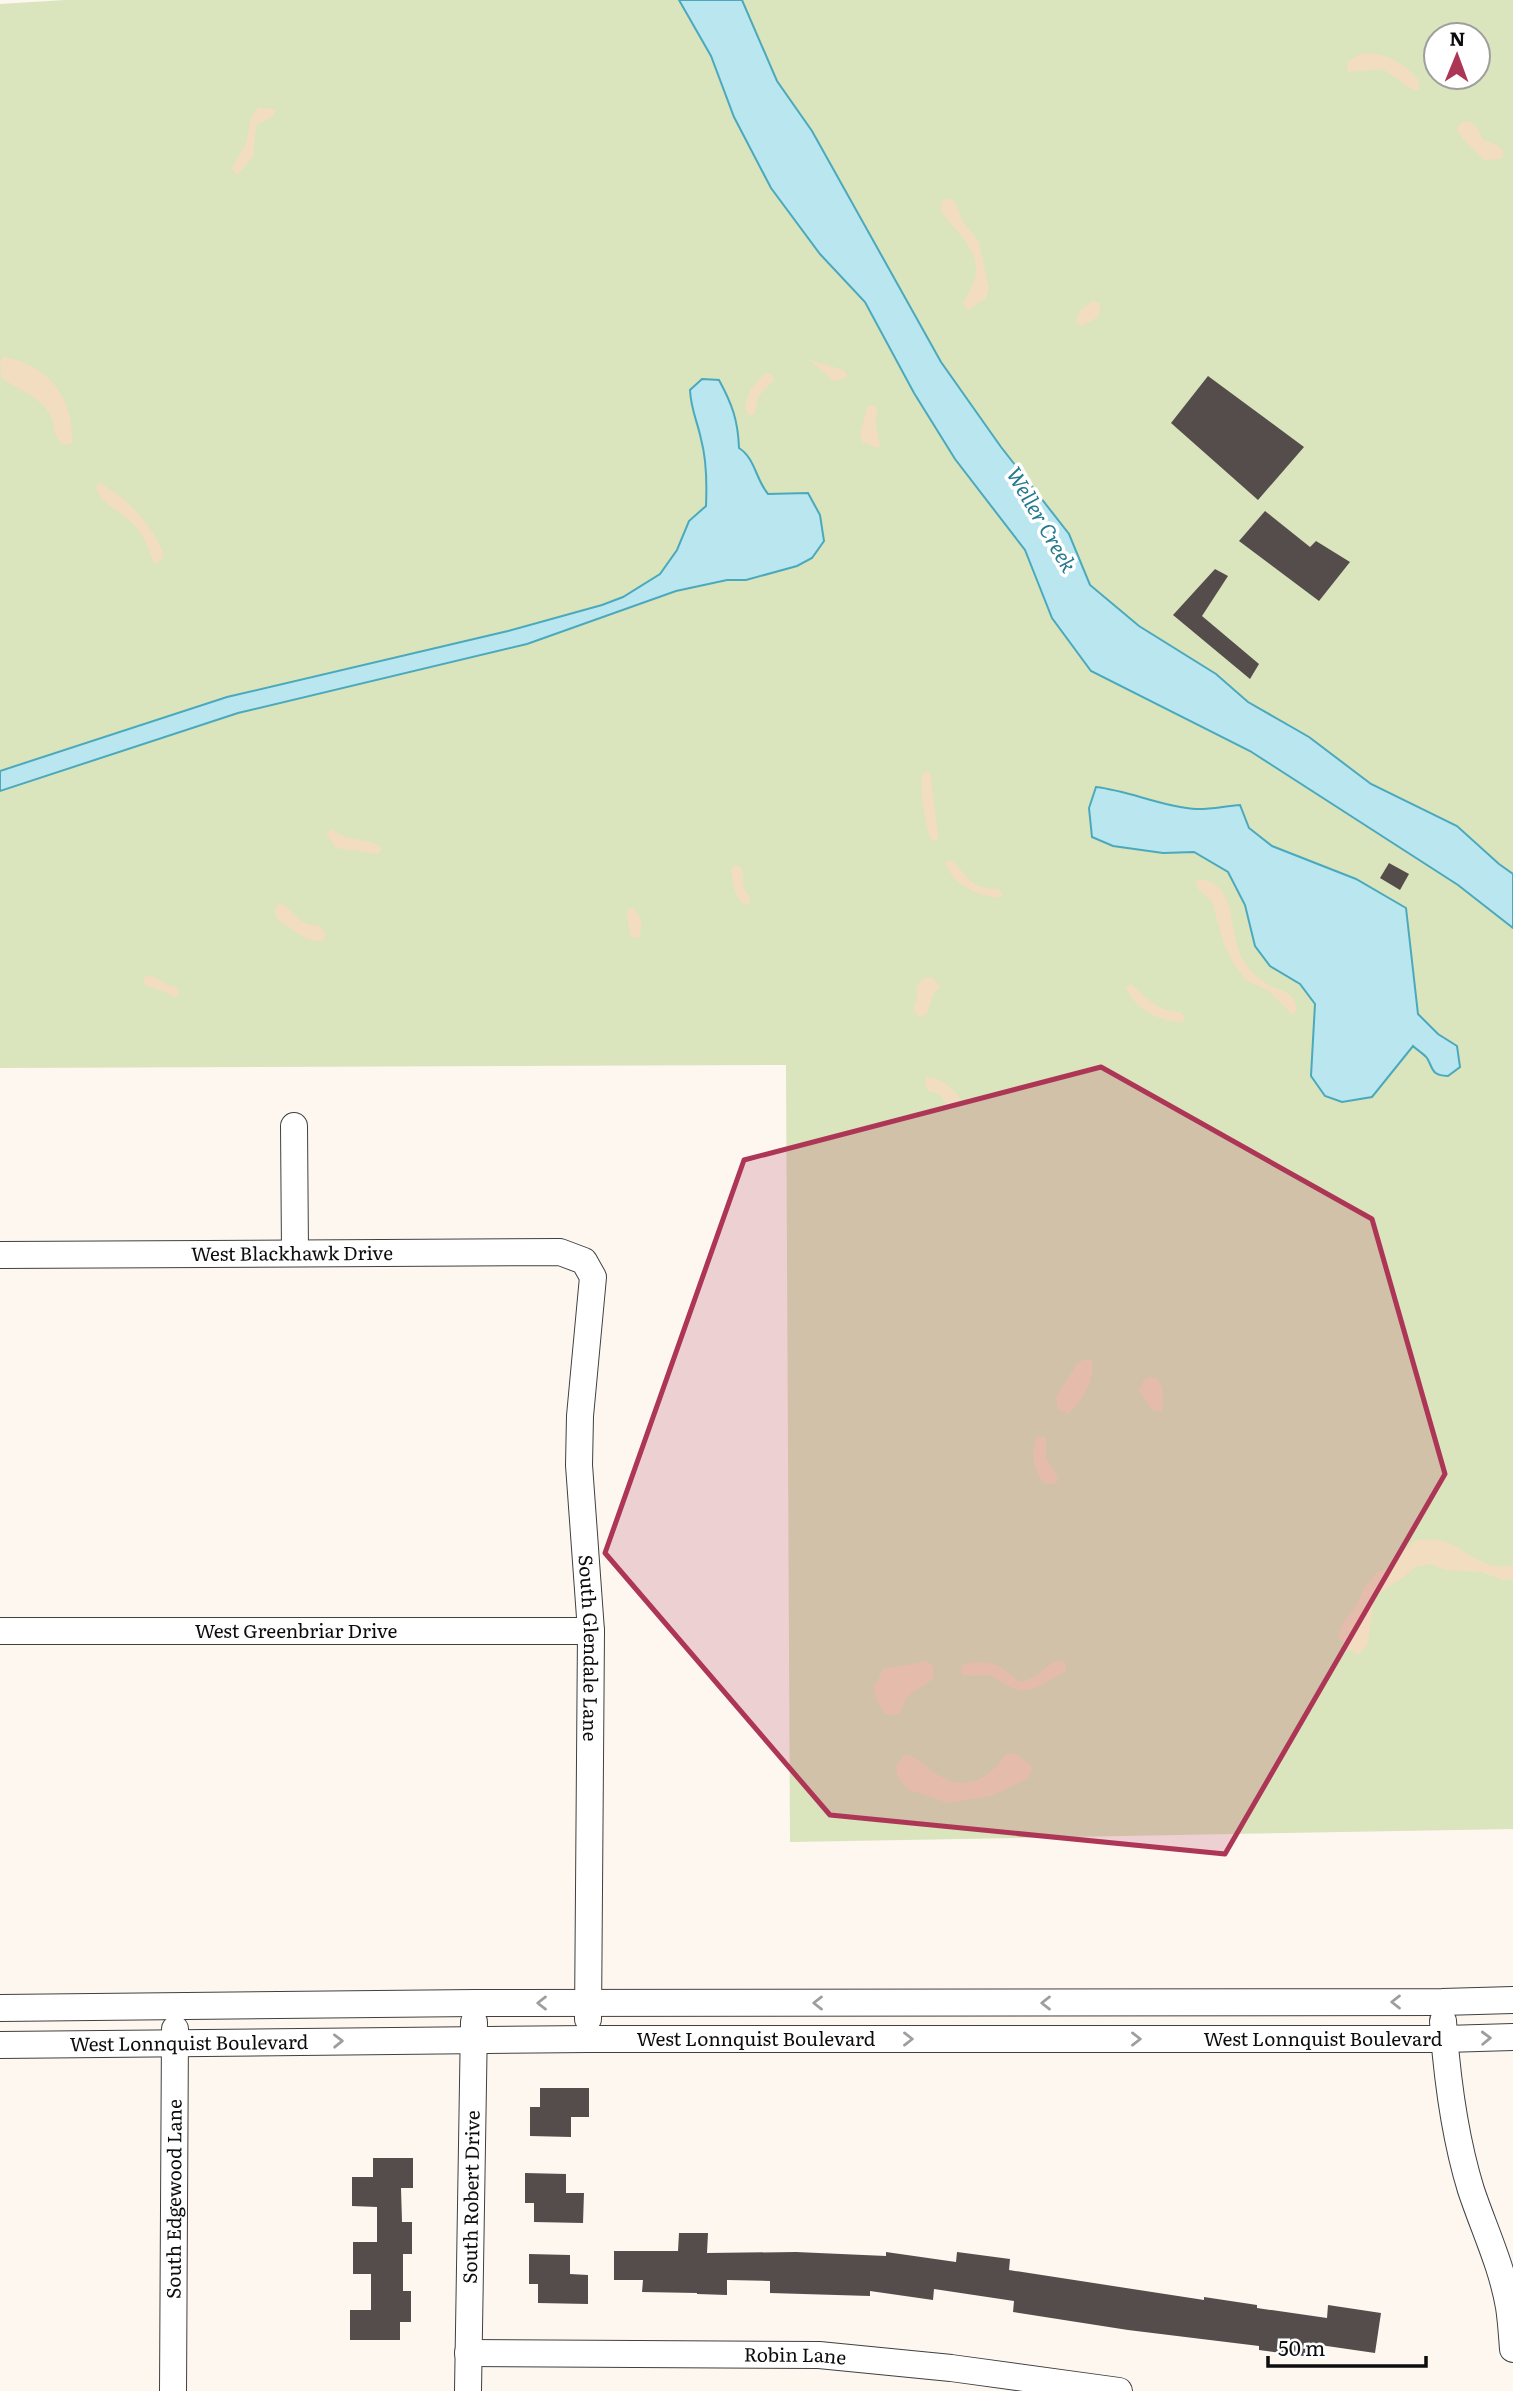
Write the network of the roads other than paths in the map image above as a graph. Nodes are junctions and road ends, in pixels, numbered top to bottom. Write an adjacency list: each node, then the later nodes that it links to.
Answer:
1 (294, 1126): 2 (street)
2 (295, 1252): 3 (street, West Blackhawk Drive); 4 (street, West Blackhawk Drive)
3 (0, 1255)
4 (584, 1261): 6 (street, South Glendale Lane)
5 (0, 1630): 6 (street, West Greenbriar Drive)
6 (591, 1631): 10 (street, South Glendale Lane)
7 (1513, 2000): 8 (street, West Lonnquist Boulevard)
8 (1442, 2002): 10 (street, West Lonnquist Boulevard, one-way to 10); 16 (street)
9 (475, 2003): 10 (street, West Lonnquist Boulevard, one-way to 9); 11 (street, West Lonnquist Boulevard); 14 (street, South Robert Drive)
10 (588, 2003): 15 (street, South Glendale Lane)
11 (175, 2006): 12 (street, West Lonnquist Boulevard); 17 (street, South Edgewood Lane)
12 (0, 2008)
13 (1513, 2037): 16 (street, West Lonnquist Boulevard, one-way to 13)
14 (474, 2039): 15 (street, West Lonnquist Boulevard); 17 (street, West Lonnquist Boulevard, one-way to 14); 20 (street, South Robert Drive)
15 (588, 2039): 16 (street, West Lonnquist Boulevard, one-way to 16)
16 (1445, 2039): 19 (street)
17 (175, 2044): 18 (street, West Lonnquist Boulevard); 21 (street, South Edgewood Lane)
18 (0, 2045)
19 (1513, 2349)
20 (468, 2353): 22 (street, South Robert Drive); 23 (street, Robin Lane)
21 (173, 2391)
22 (468, 2391)
23 (1119, 2391)

